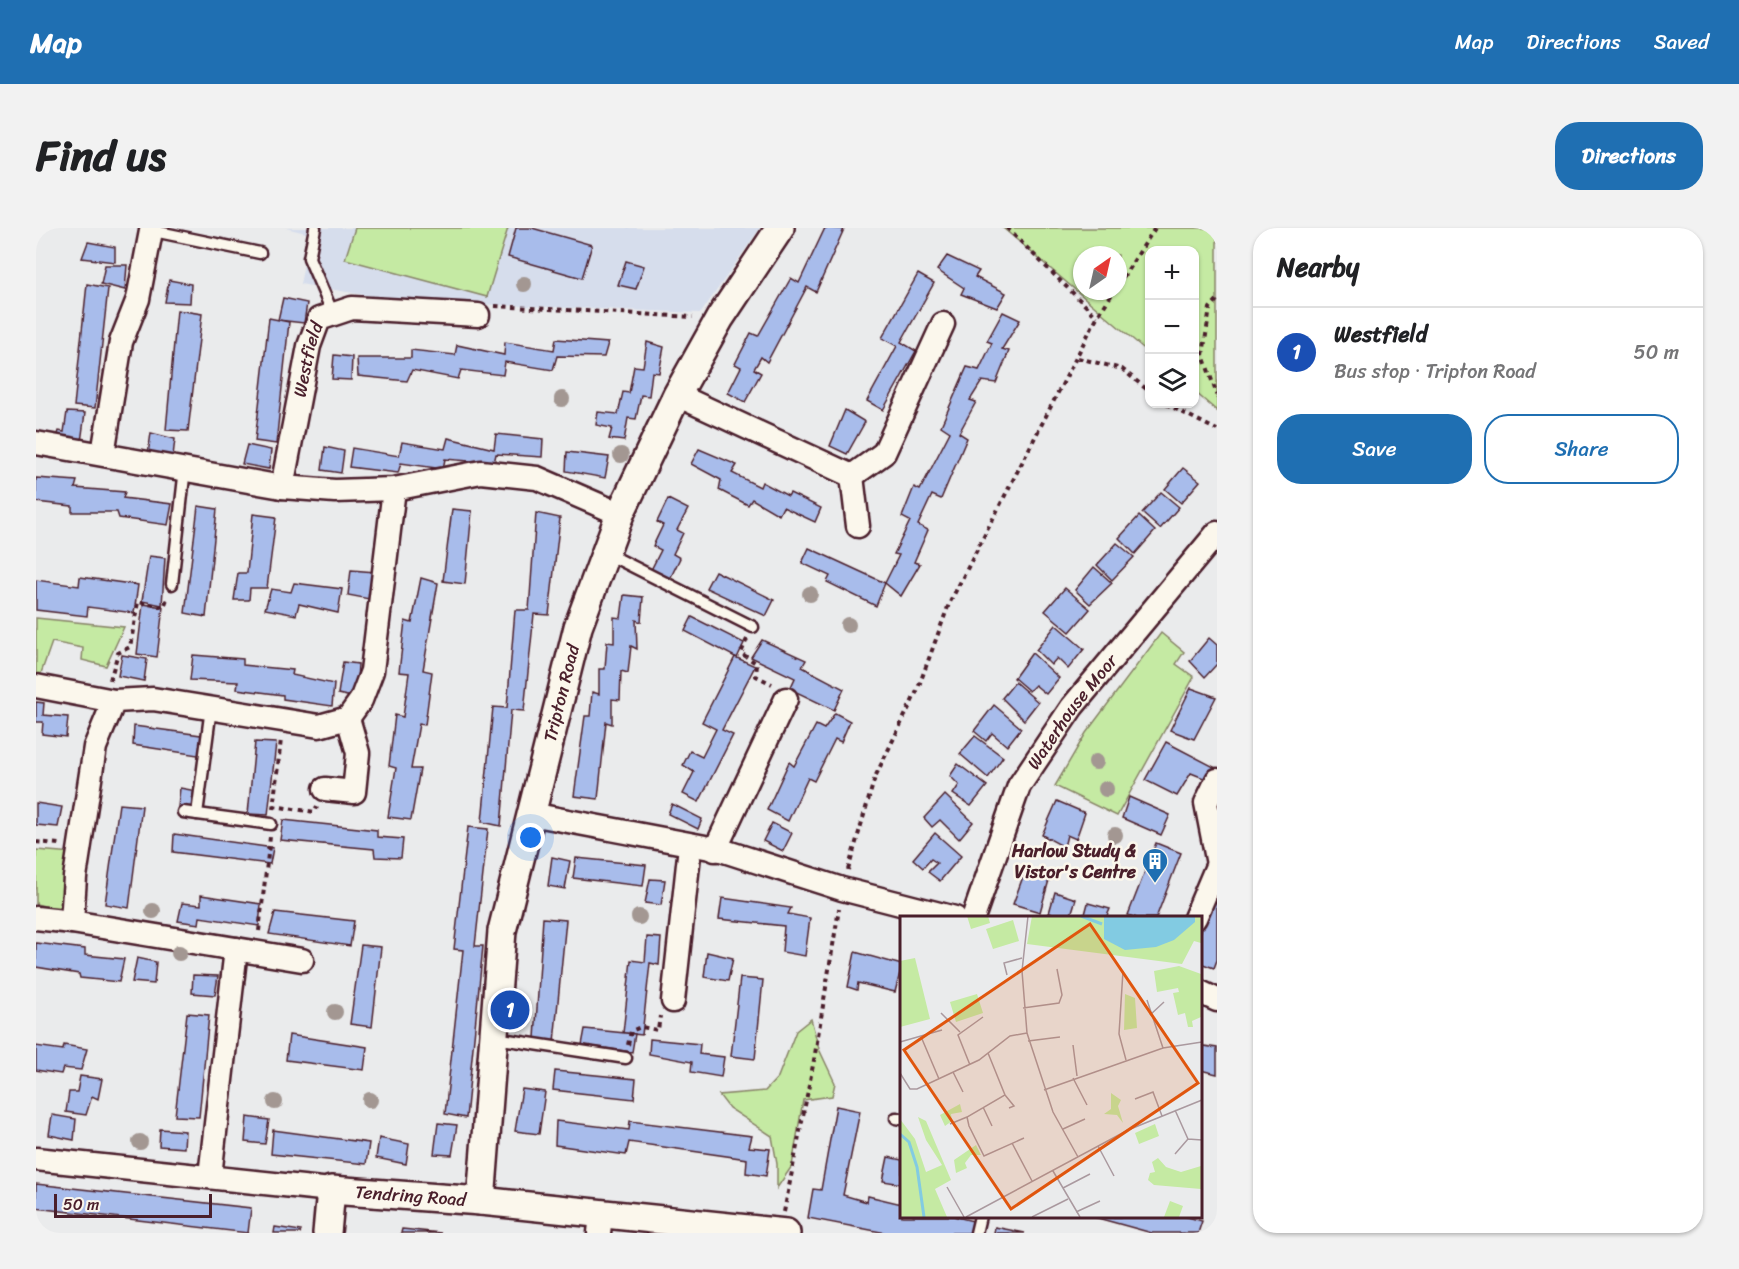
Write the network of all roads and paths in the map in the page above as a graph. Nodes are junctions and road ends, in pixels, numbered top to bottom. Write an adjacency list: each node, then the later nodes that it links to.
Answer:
1 (315, 228): 10 (lane)
2 (780, 228): 17 (street, Tripton Road)
3 (1006, 228): 13 (path)
4 (1155, 228): 7 (path)
5 (147, 230): 6 (lane); 22 (street)
6 (260, 254)
7 (1127, 271)
8 (1108, 300): 13 (path)
9 (1217, 300): 18 (path)
10 (333, 314): 11 (street, Westfield); 25 (street, Westfield)
11 (478, 315): 12 (path)
12 (698, 317)
13 (1097, 317): 15 (path)
14 (943, 324): 24 (street)
15 (1078, 358): 16 (path); 49 (path)
16 (1145, 389)
17 (677, 395): 24 (street); 27 (street, Tripton Road)
18 (1217, 395)
19 (1174, 408): 20 (path)
20 (1217, 430)
21 (36, 443): 22 (street)
22 (103, 454): 23 (street)
23 (185, 468): 25 (street); 31 (lane)
24 (852, 476): 28 (street)
25 (282, 487): 26 (street)
26 (394, 489): 27 (street); 37 (street)
27 (620, 514): 30 (street, Tripton Road)
28 (858, 526)
29 (1217, 533): 51 (street, Waterhouse Moor)
30 (605, 553): 32 (lane); 43 (street, Tripton Road)
31 (172, 584): 35 (path)
32 (753, 627): 34 (path)
33 (36, 686): 35 (street)
34 (786, 699): 46 (street)
35 (109, 700): 36 (street); 54 (street)
36 (211, 708): 37 (street); 42 (lane)
37 (348, 718): 38 (street)
38 (325, 789): 40 (path)
39 (1214, 791): 47 (street)
40 (273, 806)
41 (183, 812): 42 (lane)
42 (197, 814): 44 (lane)
43 (531, 814): 45 (street); 60 (street, Tripton Road)
44 (271, 824)
45 (690, 846): 46 (street); 59 (street)
46 (715, 850): 49 (street)
47 (1217, 859)
48 (1217, 866): 52 (street)
49 (842, 889): 50 (street); 68 (path)
50 (947, 916)
51 (974, 916)
52 (1196, 916)
53 (36, 918): 54 (street)
54 (72, 922): 55 (street)
55 (236, 949): 56 (street); 63 (street)
56 (302, 960)
57 (1202, 993): 58 (street)
58 (1217, 1000)
59 (673, 1001): 61 (path)
60 (494, 1038): 61 (lane); 65 (street, Tripton Road)
61 (626, 1058)
62 (36, 1159): 63 (street, Tendring Road)
63 (210, 1176): 64 (street, Tendring Road)
64 (331, 1190): 65 (street, Tendring Road); 69 (street)
65 (481, 1201): 67 (street, Tendring Road)
66 (980, 1218): 70 (lane)
67 (600, 1223): 68 (street, Tendring Road)
68 (783, 1232)
69 (327, 1233)
70 (976, 1233)

